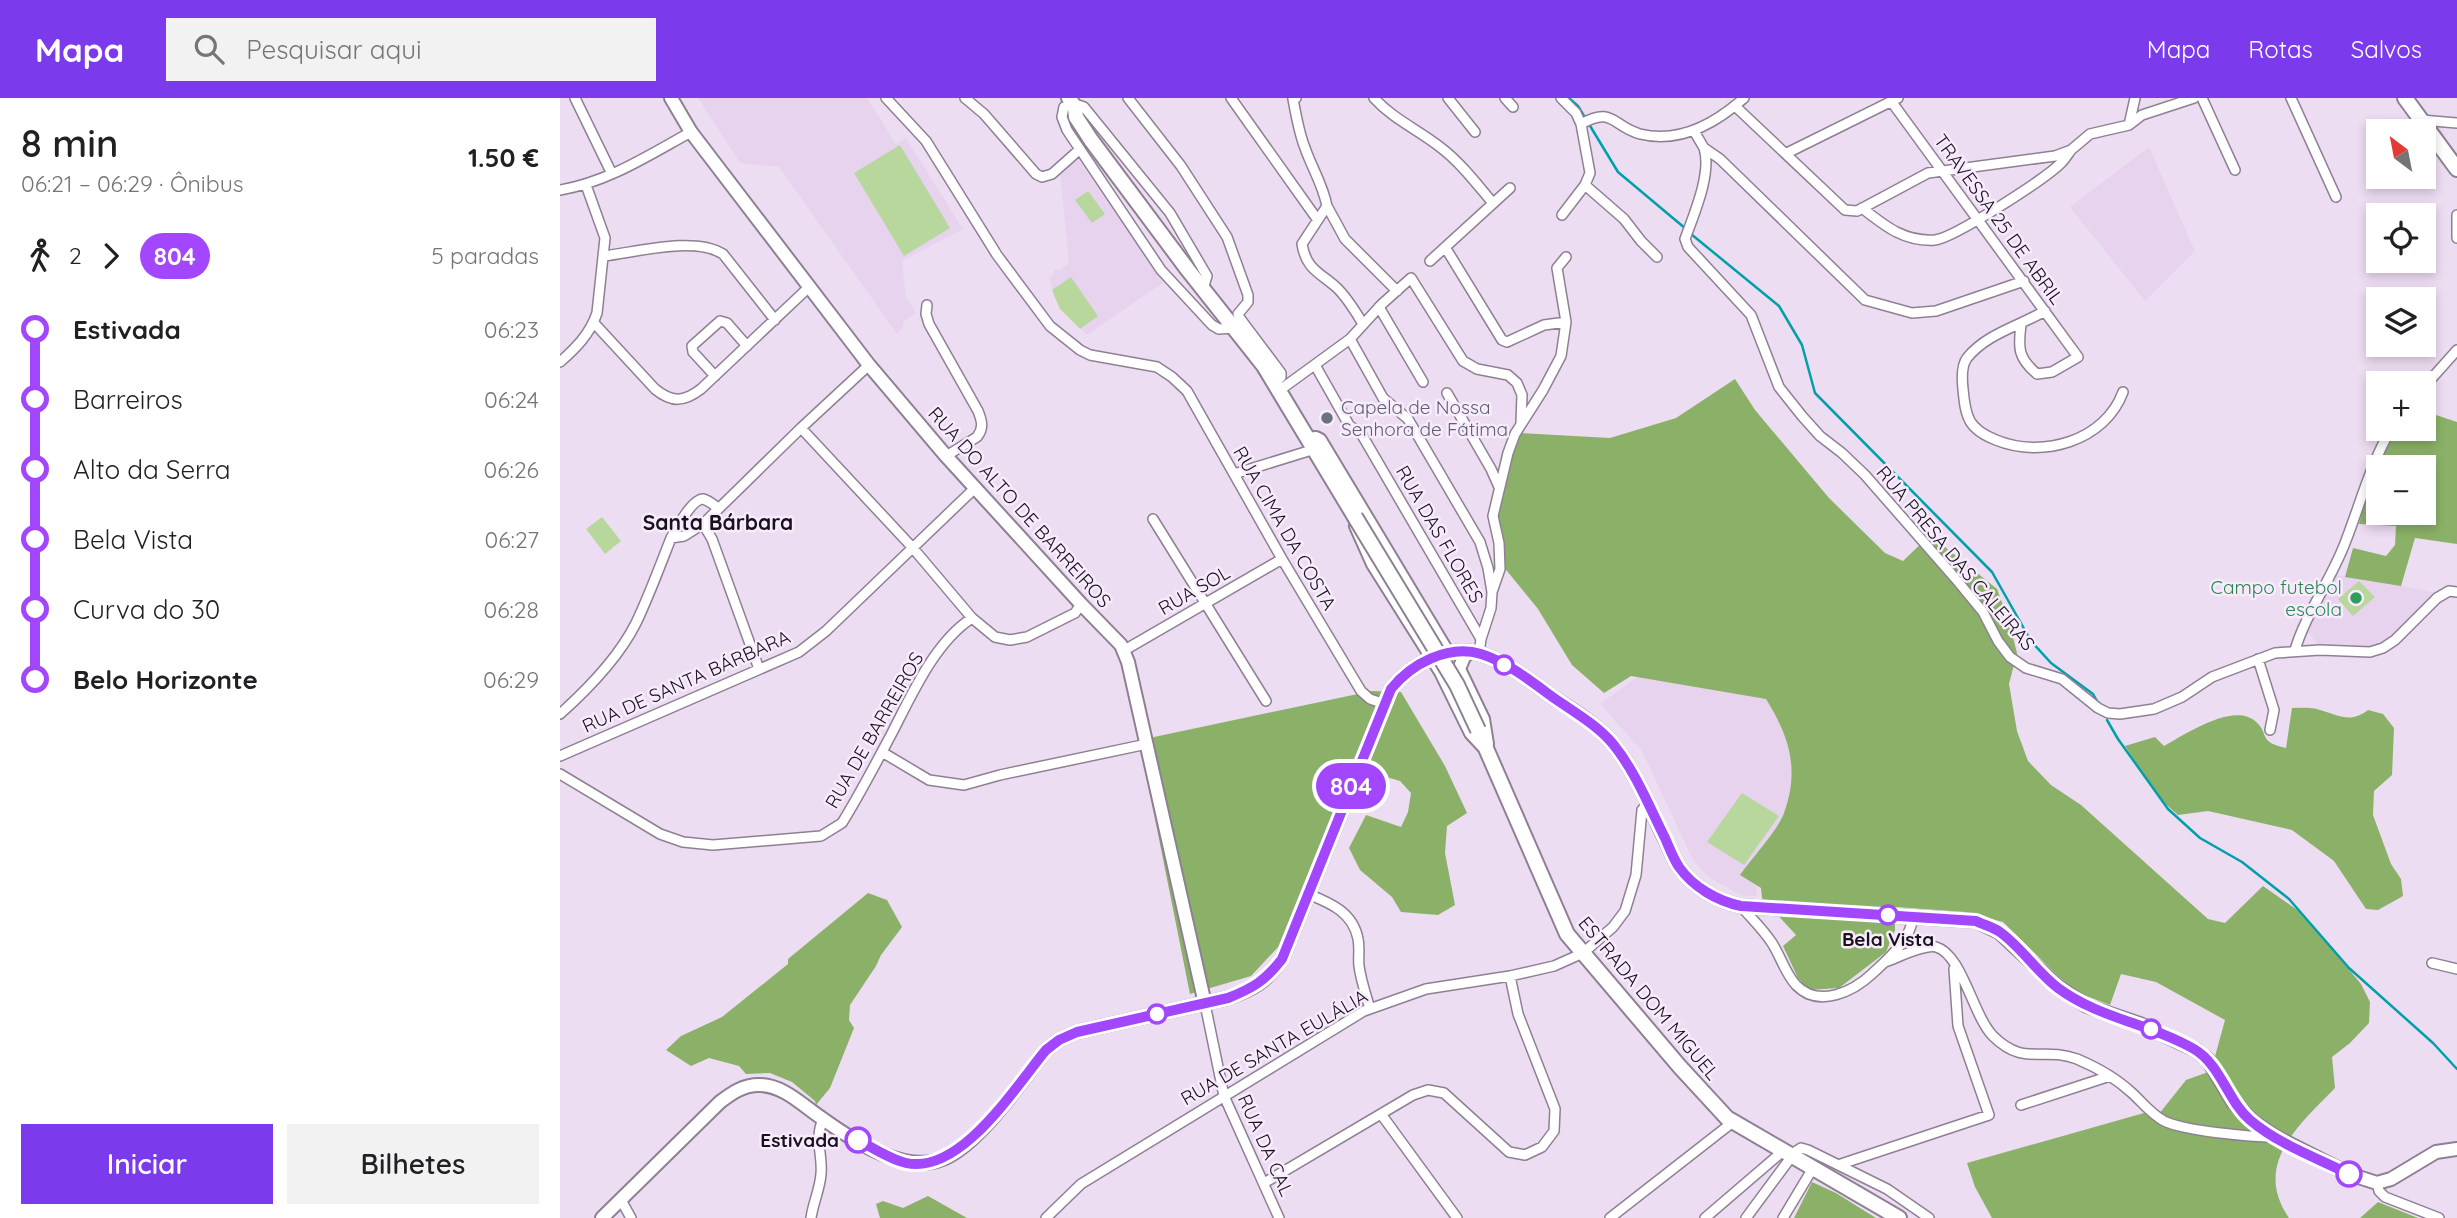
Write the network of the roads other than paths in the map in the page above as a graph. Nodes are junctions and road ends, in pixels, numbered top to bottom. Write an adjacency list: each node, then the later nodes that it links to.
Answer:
1 (575, 98): 38 (street)
2 (671, 98): 28 (street, RUA DO ALTO DE BARREIROS)
3 (886, 98): 87 (street, RUA CIMA DA COSTA)
4 (965, 98): 32 (street)
5 (1128, 98): 79 (street)
6 (1231, 98): 49 (street)
7 (1294, 98): 45 (street)
8 (1374, 98): 44 (street)
9 (1448, 98): 29 (street)
10 (1505, 98): 21 (street)
11 (1561, 98): 24 (street)
12 (1744, 98): 20 (street)
13 (2135, 98): 26 (street)
14 (2194, 98): 26 (street)
15 (2202, 98): 37 (street)
16 (2291, 98): 43 (street)
17 (2406, 98): 22 (main road)
18 (1895, 100): 34 (street); 36 (street, TRAVESSA 25 DE ABRIL)
19 (1065, 101): 32 (street); 59 (main road, ESTRADA DOM MIGUEL); 59 (street, ESTRADA DOM MIGUEL)
20 (1735, 106): 27 (street); 34 (street)
21 (1513, 107)
22 (2420, 119)
23 (2436, 121): 25 (street)
24 (1585, 122): 27 (street); 39 (street)
25 (2457, 123)
26 (2129, 125): 33 (street)
27 (1694, 131): 31 (street)
28 (691, 132): 38 (street); 58 (street, RUA DO ALTO DE BARREIROS)
29 (1475, 132)
30 (2436, 140): 35 (main road)
31 (1704, 148): 57 (street); 108 (street, RUA PRESA DAS CALEIRAS)
32 (1080, 150): 69 (street)
33 (2071, 150): 36 (street); 50 (street)
34 (1787, 153): 46 (street)
35 (2457, 169)
36 (1943, 170): 46 (street); 50 (street, TRAVESSA 25 DE ABRIL)
37 (2235, 170)
38 (612, 174): 40 (street)
39 (1585, 184): 47 (street); 55 (street)
40 (586, 185): 42 (street); 53 (street)
41 (1510, 188): 44 (street)
42 (560, 190)
43 (2336, 197)
44 (1492, 202): 52 (street)
45 (1327, 206): 49 (street); 60 (street)
46 (1862, 208): 50 (street)
47 (1562, 215)
48 (2457, 215): 51 (street)
49 (1317, 219): 67 (street)
50 (1979, 219): 57 (street, TRAVESSA 25 DE ABRIL)
51 (2457, 238)
52 (1445, 247): 56 (street); 66 (street)
53 (604, 256): 64 (street); 65 (street)
54 (1566, 257): 66 (street)
55 (1657, 257)
56 (1430, 261)
57 (2024, 282): 63 (street, TRAVESSA 25 DE ABRIL)
58 (808, 288): 64 (street); 74 (street, RUA DO ALTO DE BARREIROS)
59 (1203, 289): 69 (main road, ESTRADA DOM MIGUEL)
60 (1397, 291): 62 (street); 82 (street)
61 (927, 305): 86 (street)
62 (1379, 307): 67 (street); 78 (street)
63 (2045, 311): 68 (street); 68 (street, TRAVESSA 25 DE ABRIL)
64 (775, 320): 71 (street)
65 (594, 323): 73 (street); 77 (street)
66 (1566, 323): 82 (street)
67 (1363, 324): 70 (street)
68 (2021, 325): 80 (street)
69 (1234, 328): 79 (main road, ESTRADA DOM MIGUEL)
70 (1350, 339): 75 (street); 97 (street)
71 (747, 346): 77 (street); 77 (street)
72 (2457, 350): 76 (street)
73 (560, 362)
74 (869, 365): 83 (street); 86 (street, RUA DO ALTO DE BARREIROS)
75 (1315, 365): 79 (street); 102 (street, RUA DAS FLORES)
76 (2436, 374)
77 (715, 376)
78 (1423, 382)
79 (1277, 386): 85 (main road, ESTRADA DOM MIGUEL)
80 (2123, 392)
81 (1447, 393): 88 (street)
82 (1521, 423): 88 (street)
83 (801, 428): 90 (street); 95 (street)
84 (2384, 441): 103 (street)
85 (1312, 444): 87 (street); 91 (main road, ESTRADA DOM MIGUEL); 106 (street, ESTRADA DOM MIGUEL)
86 (946, 456): 89 (street, RUA DO ALTO DE BARREIROS)
87 (1234, 474): 96 (street, RUA CIMA DA COSTA)
88 (1499, 487): 97 (street)
89 (975, 488): 95 (street, RUA DE SANTA BÁRBARA); 99 (street, RUA DO ALTO DE BARREIROS)
90 (718, 508): 93 (street); 94 (street)
91 (1355, 517): 107 (street, ESTRADA DOM MIGUEL); 117 (main road, ESTRADA DOM MIGUEL, bridge)
92 (1153, 519): 100 (street)
93 (703, 524): 94 (street); 109 (street)
94 (671, 538): 113 (street)
95 (912, 547): 101 (street); 109 (street, RUA DE SANTA BÁRBARA)
96 (1282, 559): 100 (street, RUA SOL); 112 (street, RUA CIMA DA COSTA)
97 (1492, 592): 102 (street)
98 (2457, 592): 103 (street)
99 (1080, 604): 101 (street); 104 (street, RUA DO ALTO DE BARREIROS)
100 (1207, 604): 104 (street, RUA SOL); 111 (street)
101 (972, 618): 116 (street, RUA DE BARREIROS)
102 (1481, 639): 105 (street)
103 (2295, 650): 108 (street)
104 (1123, 651): 115 (street, RUA DO ALTO DE BARREIROS)
105 (1474, 653): 106 (street); 110 (street); 120 (street)
106 (1446, 654): 107 (street); 110 (street, ESTRADA DOM MIGUEL)
107 (1430, 658): 112 (street); 117 (street, ESTRADA DOM MIGUEL)
108 (2258, 659): 114 (street)
109 (759, 669): 118 (street, RUA DE SANTA BÁRBARA)
110 (1459, 669): 117 (street, ESTRADA DOM MIGUEL)
111 (1266, 701)
112 (1385, 704): 121 (street)
113 (560, 714)
114 (2270, 730)
115 (1147, 744): 116 (street); 130 (street, RUA DO ALTO DE BARREIROS)
116 (882, 752): 119 (street, RUA DE BARREIROS)
117 (1487, 752): 124 (main road, ESTRADA DOM MIGUEL)
118 (560, 757)
119 (560, 774)
120 (1648, 803): 122 (street); 124 (street, RUA DE SANTA EULÁLIA)
121 (1308, 894): 130 (street); 131 (street)
122 (1741, 906): 123 (street); 125 (street)
123 (1913, 916): 125 (street); 137 (street)
124 (1583, 953): 129 (street, RUA DE SANTA EULÁLIA); 138 (main road, ESTRADA DOM MIGUEL)
125 (1885, 961): 127 (street)
126 (2432, 963): 128 (street)
127 (1954, 964): 132 (street); 143 (street)
128 (2457, 969)
129 (1510, 976): 131 (street, RUA DE SANTA EULÁLIA); 135 (street)
130 (1205, 1004): 133 (street, RUA DA CAL); 136 (street)
131 (1370, 1009): 133 (street, RUA DE SANTA EULÁLIA)
132 (2110, 1076): 134 (street); 139 (street)
133 (1224, 1096): 145 (street, RUA DA CAL); 151 (street, RUA DE SANTA EULÁLIA)
134 (2021, 1105)
135 (1381, 1114): 145 (street); 153 (street)
136 (822, 1119): 147 (street); 150 (street)
137 (2251, 1121): 139 (street); 140 (street)
138 (1733, 1122): 142 (main road, ESTRADA DOM MIGUEL); 154 (street)
139 (2227, 1133): 140 (street)
140 (2276, 1137): 146 (street)
141 (2457, 1149): 146 (street)
142 (1788, 1154): 143 (street, ESTRADA DOM MIGUEL); 144 (main road, ESTRADA DOM MIGUEL); 155 (street); 156 (street)
143 (1838, 1165): 159 (street, ESTRADA DOM MIGUEL)
144 (1813, 1168): 157 (street); 158 (main road, ESTRADA DOM MIGUEL)
145 (1264, 1183): 152 (street, RUA DA CAL)
146 (2377, 1183): 160 (street)
147 (621, 1200): 148 (street); 149 (street)
148 (602, 1218)
149 (631, 1218)
150 (811, 1218)
151 (1046, 1218)
152 (1279, 1218)
153 (1457, 1218)
154 (1610, 1218)
155 (1705, 1218)
156 (1746, 1218)
157 (1783, 1218)
158 (1899, 1218)
159 (1929, 1218)
160 (2439, 1218)

